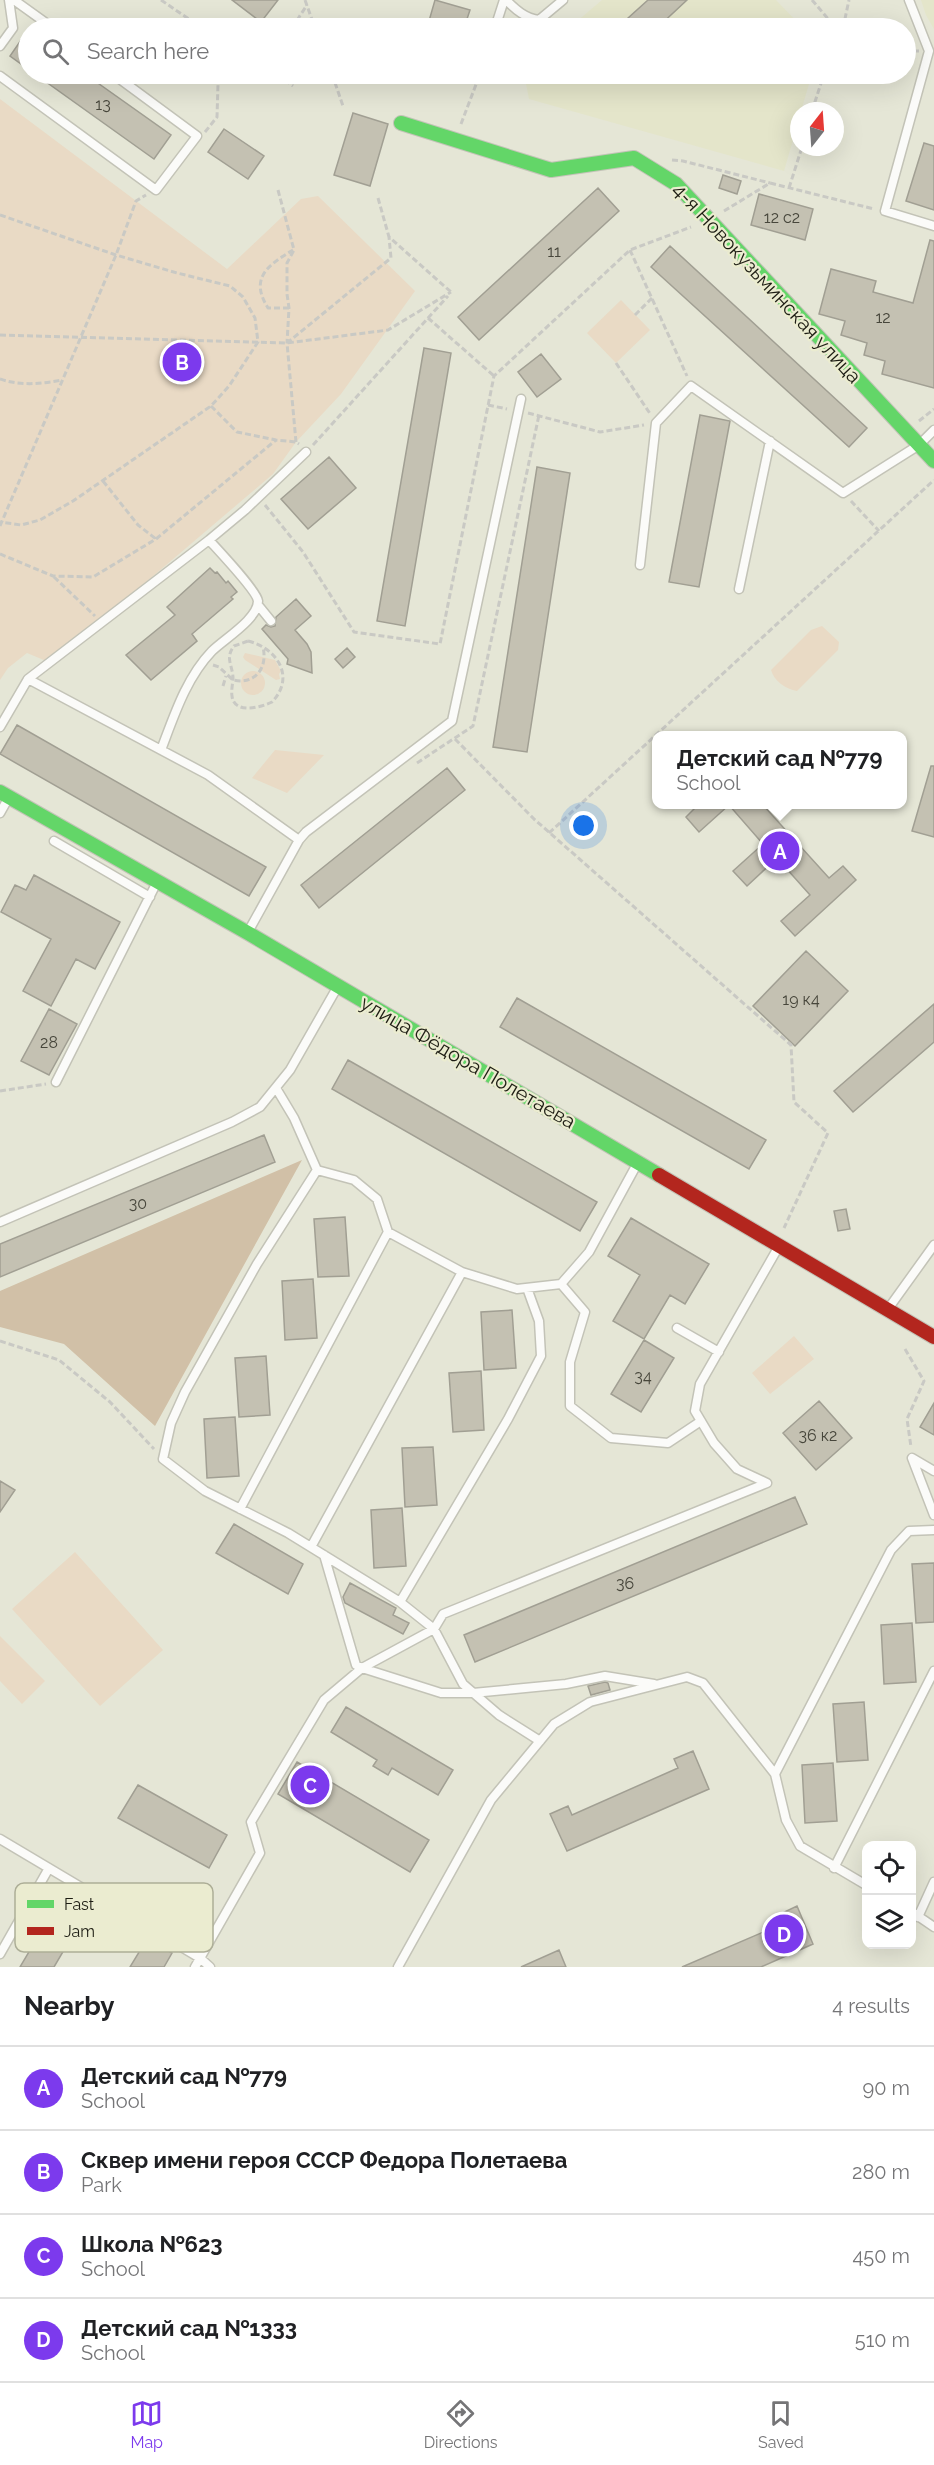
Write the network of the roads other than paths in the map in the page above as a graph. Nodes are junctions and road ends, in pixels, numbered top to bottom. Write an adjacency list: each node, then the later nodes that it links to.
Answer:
1 (9, 0): 10 (lane)
2 (14, 0): 6 (lane)
3 (505, 0): 7 (lane); 8 (lane)
4 (563, 0): 9 (lane)
5 (909, 0): 14 (lane)
6 (39, 18)
7 (499, 18)
8 (528, 18)
9 (541, 18)
10 (0, 46)
11 (0, 76): 12 (lane)
12 (127, 84)
13 (401, 123): 18 (main road, 4-я Новокузьминская улица)
14 (934, 226)
15 (520, 399): 31 (lane)
16 (934, 430): 18 (lane)
17 (770, 441): 18 (lane); 22 (lane); 23 (lane)
18 (919, 445): 20 (main road, 4-я Новокузьминская улица)
19 (306, 452): 21 (lane)
20 (934, 461)
21 (209, 540): 24 (lane); 26 (lane)
22 (640, 565)
23 (739, 589)
24 (258, 604): 25 (lane); 28 (lane)
25 (271, 621)
26 (28, 679): 27 (lane); 28 (lane)
27 (0, 727)
28 (161, 750): 31 (lane)
29 (5, 794): 30 (lane); 33 (main road, улица Фёдора Полетаева)
30 (0, 813)
31 (299, 840): 35 (lane)
32 (54, 841): 34 (lane)
33 (157, 881): 34 (lane); 35 (main road, улица Фёдора Полетаева)
34 (150, 897): 37 (lane)
35 (248, 933): 36 (main road, улица Фёдора Полетаева)
36 (338, 986): 38 (lane); 39 (main road, улица Фёдора Полетаева)
37 (56, 1082)
38 (276, 1088): 40 (lane); 41 (lane)
39 (638, 1162): 44 (main road, улица Фёдора Полетаева); 46 (lane)
40 (317, 1170): 42 (lane); 54 (lane)
41 (0, 1222)
42 (388, 1232): 45 (lane); 54 (lane)
43 (934, 1245): 48 (lane)
44 (779, 1246): 48 (main road, улица Фёдора Полетаева); 51 (lane)
45 (462, 1272): 47 (lane); 57 (lane)
46 (561, 1284): 47 (lane); 52 (lane)
47 (527, 1288): 59 (lane)
48 (888, 1310): 50 (main road, улица Фёдора Полетаева)
49 (677, 1328): 51 (lane)
50 (934, 1337)
51 (719, 1352): 52 (lane)
52 (701, 1421): 60 (lane)
53 (934, 1471): 55 (lane)
54 (240, 1509): 57 (lane)
55 (934, 1515)
56 (934, 1530): 66 (lane)
57 (311, 1547): 58 (lane)
58 (324, 1555): 59 (lane); 61 (lane)
59 (400, 1602): 60 (lane)
60 (434, 1629): 61 (lane); 64 (lane)
61 (362, 1668): 64 (lane); 78 (lane)
62 (934, 1671): 69 (lane)
63 (658, 1685): 64 (lane); 65 (lane); 66 (lane)
64 (473, 1693): 65 (lane)
65 (540, 1741): 85 (lane)
66 (775, 1774): 69 (lane)
67 (0, 1839): 68 (lane)
68 (49, 1868): 72 (lane); 73 (lane)
69 (834, 1868): 70 (lane)
70 (862, 1882)
71 (934, 1882): 74 (lane)
72 (40, 1883)
73 (74, 1883)
74 (916, 1913)
75 (916, 1916): 76 (lane)
76 (934, 1927)
77 (15, 1928): 79 (lane)
78 (213, 1935)
79 (1, 1952)
80 (190, 1952): 82 (lane)
81 (203, 1952): 82 (lane)
82 (200, 1958): 83 (lane); 84 (lane)
83 (195, 1967)
84 (210, 1967)
85 (398, 1967)

